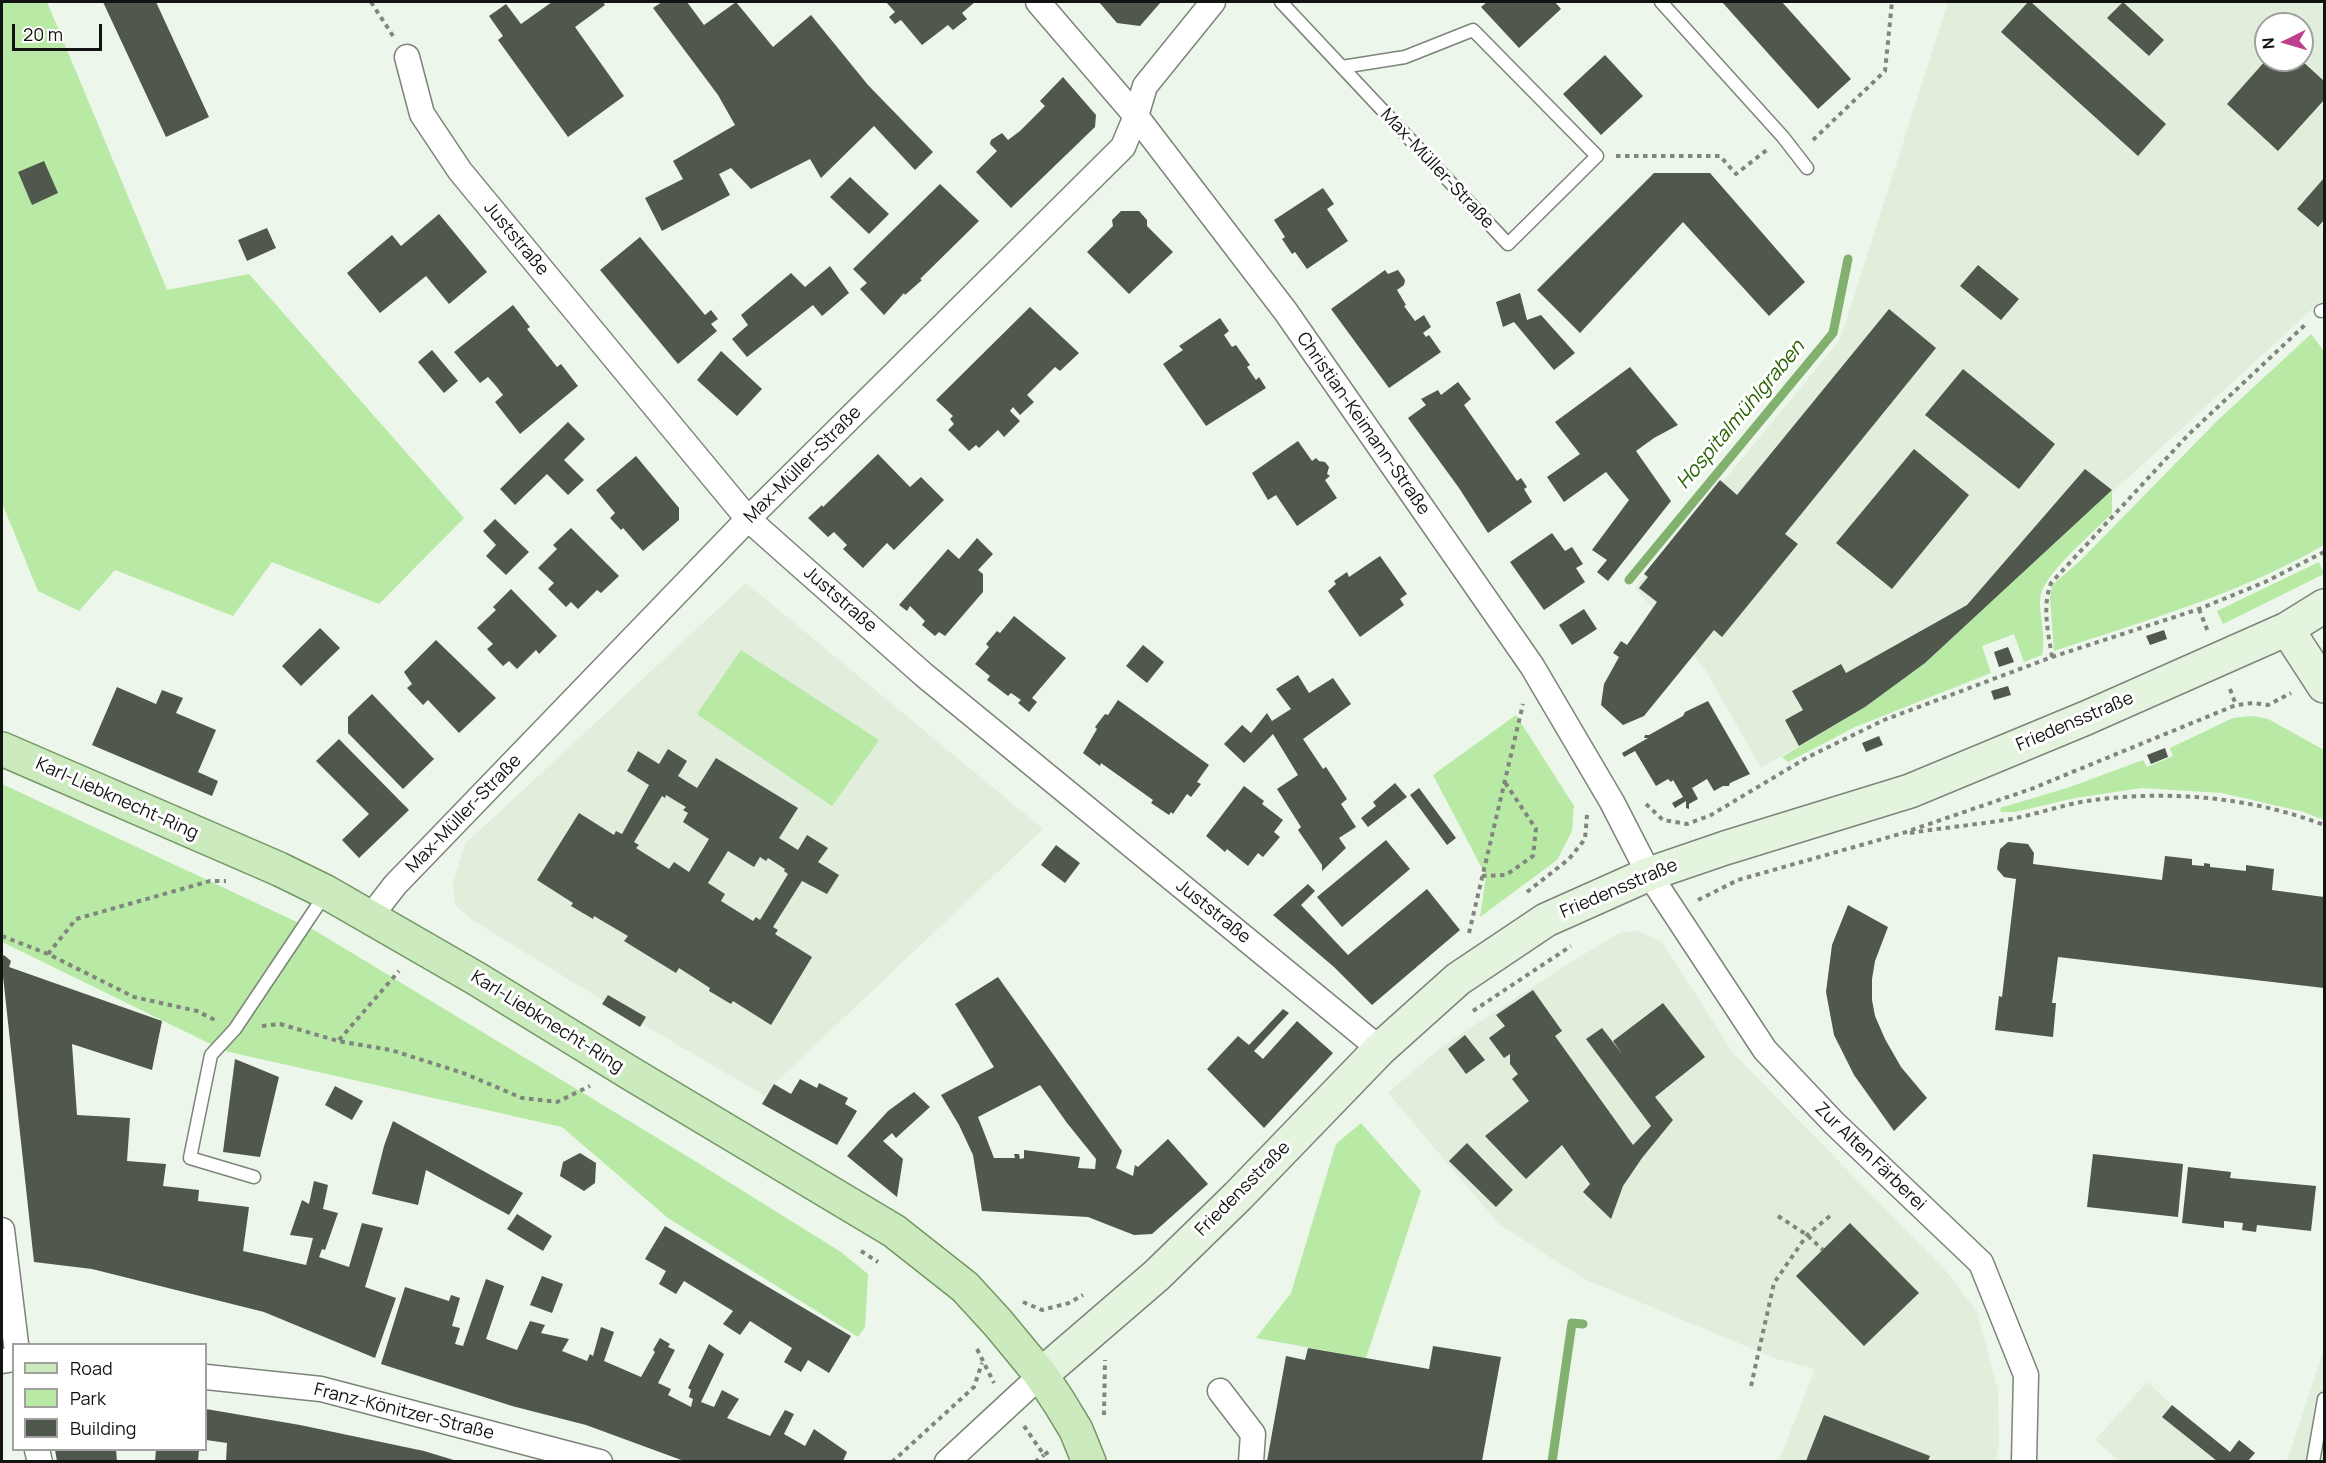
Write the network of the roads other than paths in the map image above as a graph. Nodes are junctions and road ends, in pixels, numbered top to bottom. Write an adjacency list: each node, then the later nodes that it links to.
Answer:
1 (1038, 2): 7 (street, Christian-Keimann-Straße)
2 (1213, 2): 7 (street, Max-Müller-Straße)
3 (1281, 2): 6 (lane, Max-Müller-Straße)
4 (1661, 2): 8 (lane)
5 (407, 57): 9 (street, Juststraße)
6 (1342, 68): 6 (lane, Max-Müller-Straße)
7 (1136, 116): 9 (street, Max-Müller-Straße); 14 (street, Christian-Keimann-Straße)
8 (1807, 168)
9 (748, 519): 16 (street, Max-Müller-Straße); 17 (street, Juststraße)
10 (2325, 606): 11 (main road, Friedensstraße)
11 (2287, 629): 12 (main road); 14 (main road, Friedensstraße)
12 (2325, 686)
13 (2, 749): 15 (main road, Karl-Liebknecht-Ring)
14 (1649, 874): 17 (main road, Friedensstraße); 30 (street, Zur Alten Färberei)
15 (326, 892): 16 (main road, Karl-Liebknecht-Ring); 18 (lane)
16 (371, 916): 22 (main road, Karl-Liebknecht-Ring)
17 (1380, 1049): 22 (main road, Friedensstraße)
18 (254, 1177)
19 (2, 1230): 20 (street)
20 (3, 1255): 21 (street)
21 (16, 1343)
22 (1041, 1375): 27 (street); 28 (main road, Karl-Liebknecht-Ring)
23 (207, 1377): 26 (street, Franz-Könitzer-Straße)
24 (1220, 1391): 29 (street)
25 (2325, 1399): 31 (lane)
26 (600, 1461)
27 (947, 1461)
28 (1089, 1461)
29 (1251, 1461)
30 (2024, 1461)
31 (2313, 1461)

